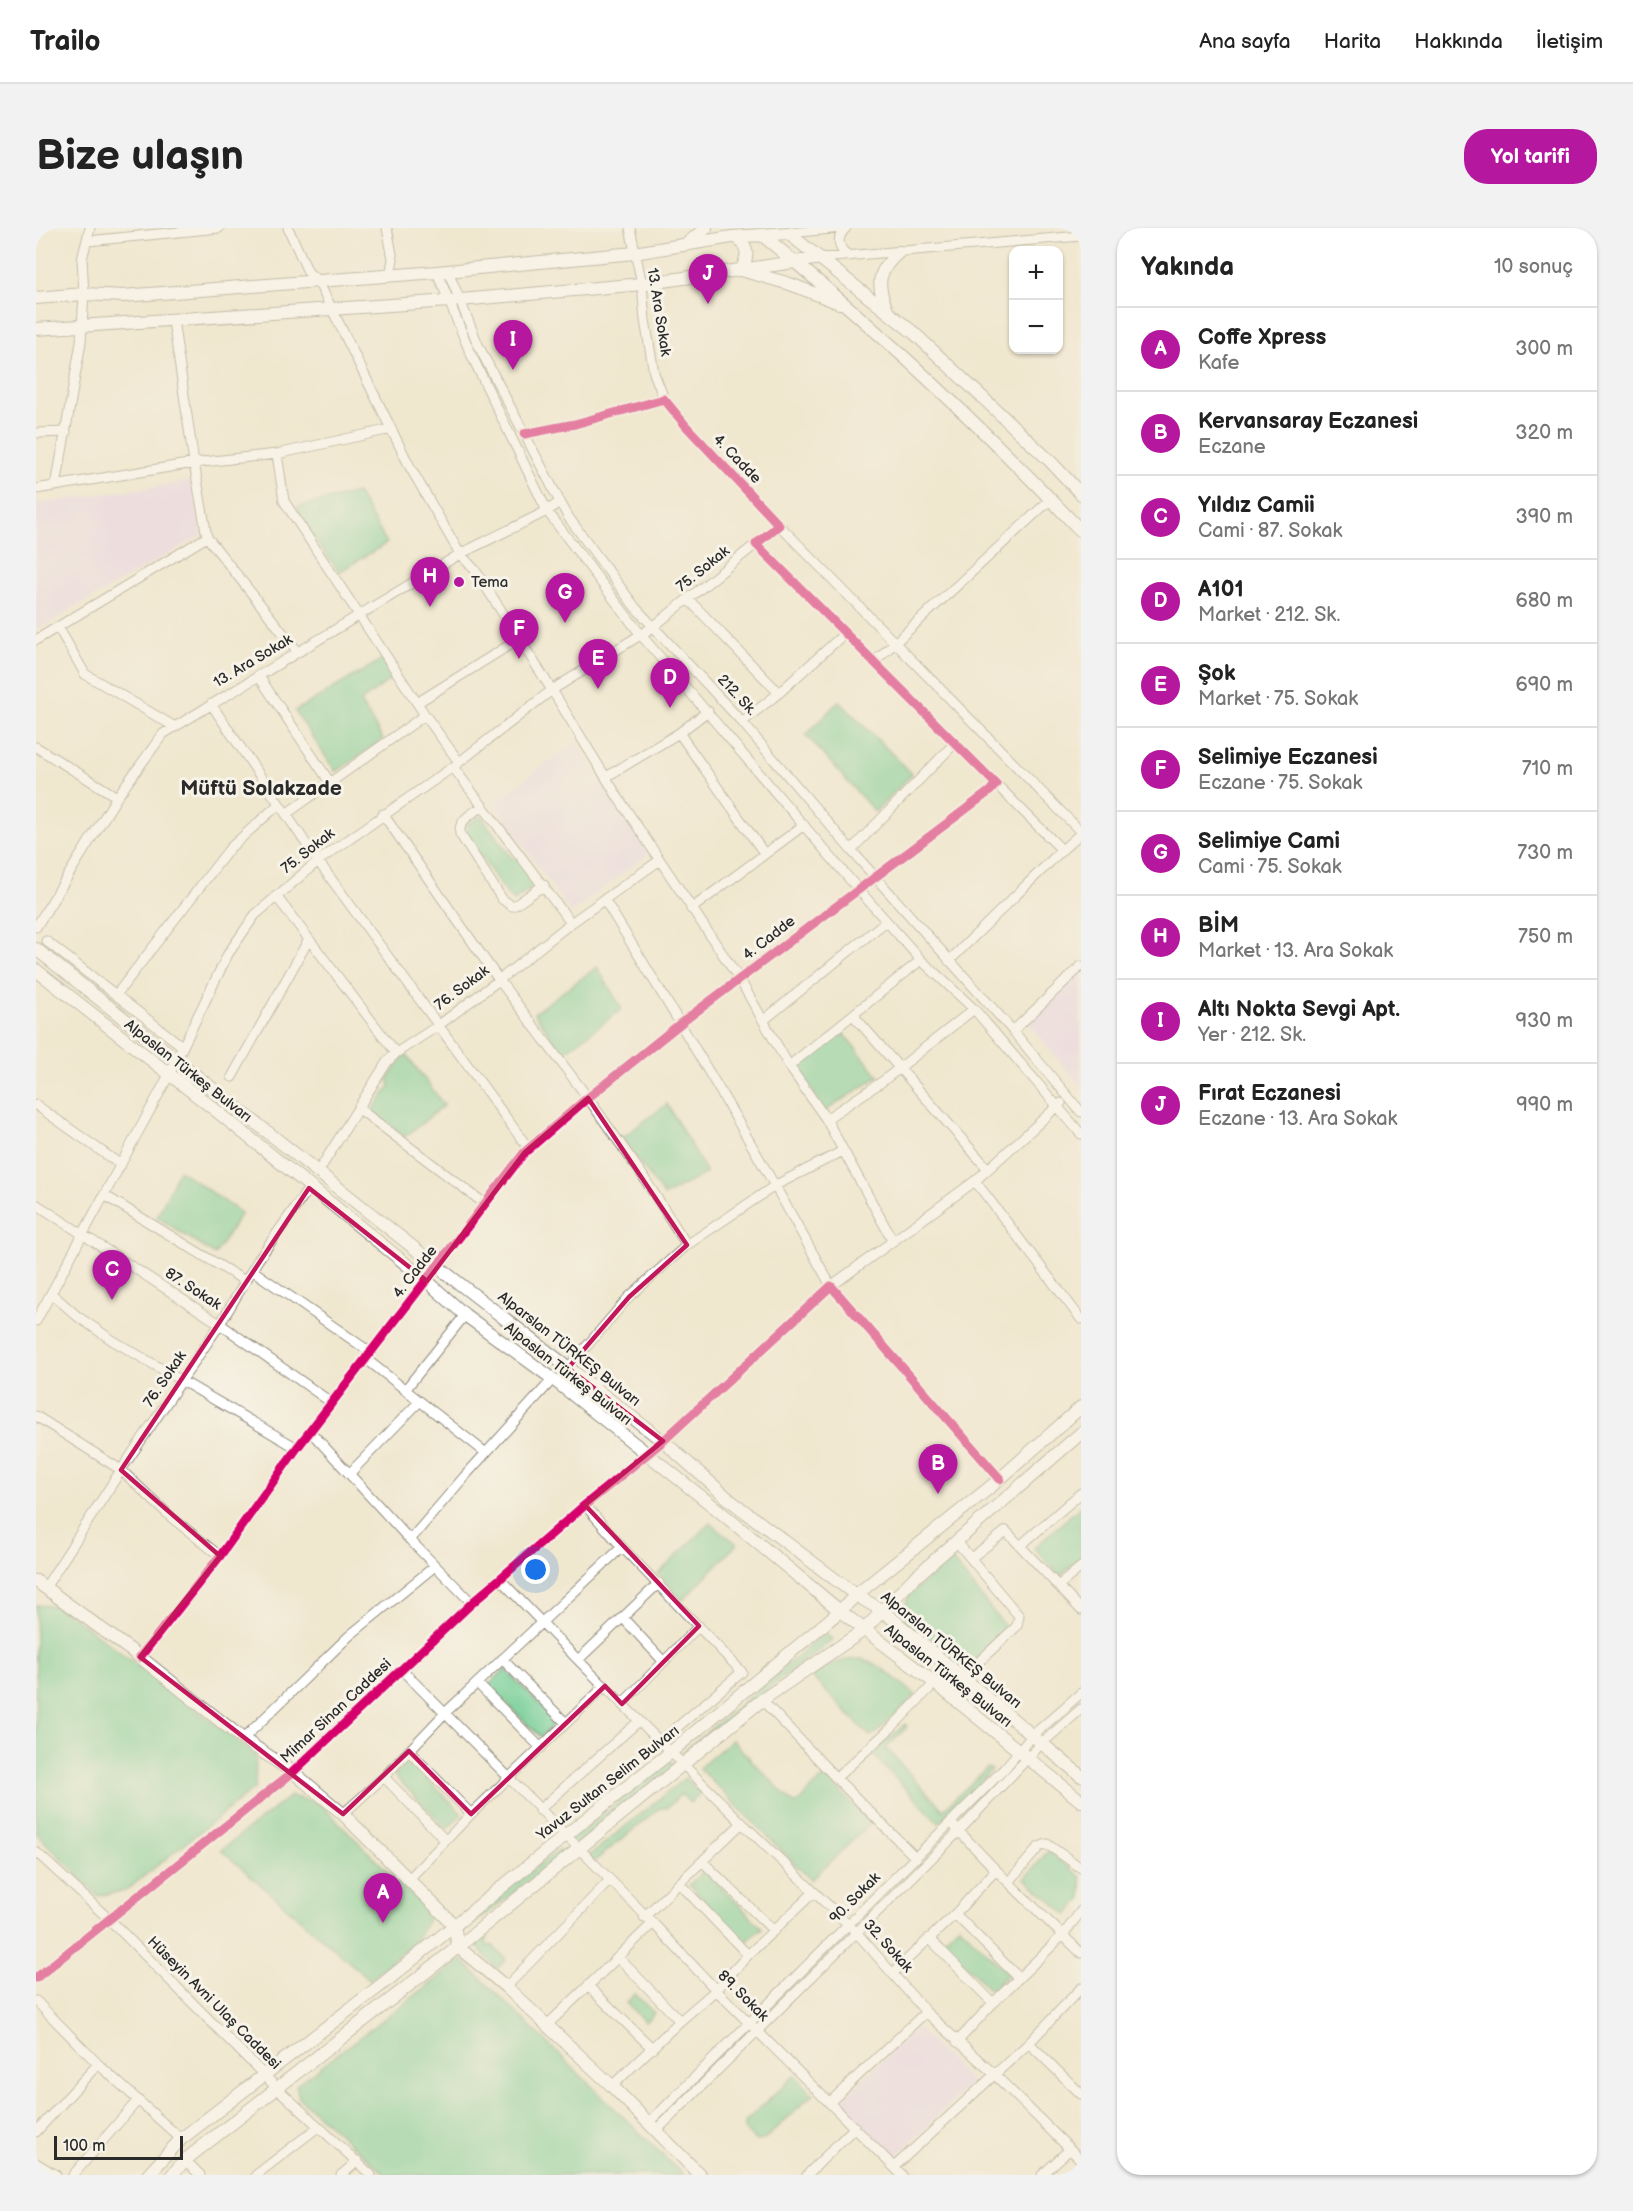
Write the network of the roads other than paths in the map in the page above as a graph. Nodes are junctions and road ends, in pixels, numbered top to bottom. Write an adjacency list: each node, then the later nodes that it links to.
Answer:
1 (90, 228): 13 (street)
2 (219, 228): 13 (street)
3 (288, 228): 23 (street)
4 (387, 228): 22 (street)
5 (630, 228): 16 (street, 13. Ara Sokak)
6 (706, 228): 14 (main road)
7 (832, 228): 8 (street); 10 (street)
8 (845, 228): 17 (street)
9 (759, 231): 10 (main road); 12 (main road); 19 (main road)
10 (785, 231): 18 (main road)
11 (1081, 236): 15 (street)
12 (736, 237): 14 (main road); 20 (main road)
13 (88, 241): 25 (street)
14 (686, 244): 16 (main road)
15 (899, 252): 17 (street); 30 (main road)
16 (634, 253): 21 (main road); 24 (street, 13. Ara Sokak)
17 (850, 256): 18 (street)
18 (821, 258): 19 (main road); 30 (main road)
19 (795, 262): 20 (main road); 28 (main road)
20 (741, 270): 24 (main road); 28 (main road)
21 (442, 272): 22 (main road); 27 (street, 212. Sk.)
22 (390, 275): 23 (main road)
23 (318, 281): 25 (main road); 29 (street)
24 (642, 284): 27 (main road); 34 (street, 13. Ara Sokak)
25 (84, 294): 26 (main road); 32 (street)
26 (36, 298)
27 (454, 300): 29 (main road); 38 (street, 212. Sk.); 46 (street)
28 (846, 306): 44 (main road)
29 (332, 309): 31 (main road); 35 (street)
30 (887, 311): 43 (main road)
31 (173, 320): 32 (main road); 40 (street)
32 (82, 326): 33 (main road); 36 (street)
33 (36, 329)
34 (664, 399): 38 (street); 47 (street, 4. Cadde)
35 (391, 429): 39 (street); 51 (street)
36 (66, 432): 37 (street); 41 (street)
37 (36, 433)
38 (524, 434): 45 (street, 212. Sk.)
39 (277, 454): 40 (street); 53 (street)
40 (194, 463): 41 (street); 49 (street)
41 (56, 486): 42 (street)
42 (36, 489)
43 (1081, 494)
44 (1050, 499): 48 (main road); 60 (street)
45 (560, 502): 46 (street, 13. Ara Sokak); 55 (street, 212. Sk.)
46 (547, 512): 51 (street, 13. Ara Sokak); 57 (street)
47 (779, 525): 50 (street); 60 (street, 4. Cadde)
48 (1081, 531)
49 (207, 537): 54 (street); 61 (street)
50 (756, 544): 52 (street, 75. Sokak); 56 (street)
51 (460, 554): 53 (street, 13. Ara Sokak); 58 (street)
52 (689, 600): 55 (street, 75. Sokak); 65 (street)
53 (359, 615): 61 (street, 13. Ara Sokak); 66 (street)
54 (58, 627): 59 (street); 71 (street)
55 (653, 627): 57 (street, 75. Sokak); 70 (street, 212. Sk.)
56 (845, 633): 62 (street); 65 (street)
57 (641, 635): 64 (street, 75. Sokak); 68 (street)
58 (519, 639): 64 (street); 66 (street)
59 (36, 640)
60 (895, 642): 62 (street); 85 (street, 4. Cadde)
61 (298, 651): 63 (street, 13. Ara Sokak)
62 (874, 662): 73 (street)
63 (258, 675): 67 (street, 13. Ara Sokak); 77 (street)
64 (552, 690): 75 (street, 75. Sokak); 76 (street)
65 (779, 693): 70 (street)
66 (417, 703): 69 (street)
67 (211, 704): 71 (street, 13. Ara Sokak); 80 (street)
68 (708, 711): 72 (street); 84 (street)
69 (425, 715): 75 (street); 77 (street)
70 (742, 722): 86 (street, 212. Sk.)
71 (175, 727): 79 (street, 13. Ara Sokak)
72 (679, 733): 76 (street); 88 (street)
73 (955, 743): 78 (street); 86 (street)
74 (36, 747): 79 (street)
75 (456, 764): 81 (street); 83 (street, 75. Sokak)
76 (606, 777): 89 (street)
77 (331, 784): 82 (street)
78 (996, 784): 87 (street); 91 (street, 4. Cadde)
79 (117, 797): 99 (street, 13. Ara Sokak)
80 (279, 804): 82 (street); 109 (street)
81 (483, 806): 92 (street); 92 (street)
82 (286, 814): 90 (street)
83 (384, 814): 90 (street, 75. Sokak); 107 (street)
84 (804, 825): 88 (street); 93 (street)
85 (1081, 832): 87 (street)
86 (851, 850): 91 (street, 212. Sk.)
87 (1062, 850): 104 (street)
88 (764, 853): 96 (street)
89 (660, 860): 95 (street, 76. Sokak); 96 (street)
90 (318, 861): 94 (street, 75. Sokak); 114 (street)
91 (875, 877): 93 (street, 4. Cadde); 104 (street, 212. Sk.)
92 (544, 885): 97 (street)
93 (858, 890): 98 (street); 108 (street, 4. Cadde)
94 (276, 896): 100 (street); 116 (street, 75. Sokak)
95 (604, 899): 97 (street, 76. Sokak); 113 (street)
96 (691, 909): 108 (street)
97 (571, 922): 107 (street, 76. Sokak)
98 (885, 922): 103 (street); 112 (street)
99 (36, 927)
100 (309, 939): 117 (street); 122 (street)
101 (46, 940): 109 (street)
102 (36, 949): 118 (main road, Alparslan TÜRKEŞ Bulvarı)
103 (921, 960): 110 (street); 111 (street)
104 (948, 961): 115 (street, 212. Sk.)
105 (1081, 966): 115 (street)
106 (36, 970): 121 (main road, Alpaslan Türkeş Bulvarı)
107 (499, 980): 114 (street, 76. Sokak); 124 (street)
108 (740, 980): 112 (street); 113 (street, 4. Cadde)
109 (116, 995): 116 (street)
110 (974, 1009): 120 (street); 126 (street)
111 (853, 1015): 119 (street); 120 (street)
112 (764, 1020): 119 (street)
113 (681, 1023): 124 (street, 4. Cadde); 137 (street)
114 (439, 1025): 117 (street, 76. Sokak); 131 (street)
115 (1014, 1031): 123 (street, 212. Sk.)
116 (182, 1046): 118 (street, 75. Sokak)
117 (396, 1053): 127 (street, 76. Sokak)
118 (176, 1059): 121 (street, 75. Sokak); 135 (main road, Alparslan TÜRKEŞ Bulvarı)
119 (789, 1066): 129 (street)
120 (899, 1068): 129 (street); 134 (street)
121 (169, 1075): 133 (street, 75. Sokak); 138 (main road, Alpaslan Türkeş Bulvarı)
122 (232, 1077)
123 (1067, 1097): 126 (street, Mimar Sinan Caddesi); 128 (street, 212. Sk.)
124 (588, 1098): 131 (street, 4. Cadde); 144 (street)
125 (36, 1105): 133 (street)
126 (1057, 1106): 130 (street); 134 (street, Mimar Sinan Caddesi)
127 (358, 1108): 135 (street, 76. Sokak); 141 (street)
128 (1081, 1112)
129 (826, 1119): 132 (street)
130 (1081, 1134)
131 (529, 1149): 141 (street, 4. Cadde)
132 (843, 1151): 137 (street); 143 (street)
133 (121, 1165): 139 (street, 75. Sokak)
134 (988, 1169): 136 (street, Mimar Sinan Caddesi)
135 (318, 1172): 145 (main road, Alparslan TÜRKEŞ Bulvarı)
136 (975, 1181): 143 (street, Mimar Sinan Caddesi); 152 (street)
137 (776, 1185): 144 (street); 149 (street)
138 (309, 1188): 146 (street, 76. Sokak); 148 (main road, Alpaslan Türkeş Bulvarı)
139 (104, 1195): 142 (street, 75. Sokak); 147 (street)
140 (36, 1204): 142 (street, 87. Sokak)
141 (485, 1204): 145 (street, 4. Cadde)
142 (82, 1235): 150 (street, 75. Sokak); 154 (street, 87. Sokak)
143 (893, 1241): 149 (street, Mimar Sinan Caddesi)
144 (687, 1245): 156 (street)
145 (438, 1267): 148 (street, 4. Cadde); 156 (main road, Alparslan TÜRKEŞ Bulvarı)
146 (252, 1270): 147 (street, 76. Sokak); 155 (street)
147 (245, 1281): 154 (street, 76. Sokak)
148 (427, 1281): 151 (main road, Alpaslan Türkeş Bulvarı); 155 (street, 4. Cadde)
149 (831, 1286): 166 (street, Mimar Sinan Caddesi); 172 (street)
150 (51, 1293): 153 (street, 75. Sokak); 158 (street)
151 (465, 1315): 157 (main road, Alpaslan Türkeş Bulvarı); 159 (street)
152 (1081, 1319)
153 (36, 1321)
154 (220, 1324): 158 (street, 76. Sokak); 161 (street, 87. Sokak)
155 (368, 1356): 159 (street); 161 (street, 4. Cadde)
156 (568, 1368): 166 (main road, Alparslan TÜRKEŞ Bulvarı)
157 (553, 1379): 168 (street); 169 (main road, Alpaslan Türkeş Bulvarı)
158 (182, 1380): 167 (street); 170 (street, 76. Sokak)
159 (405, 1390): 160 (street)
160 (419, 1402): 168 (street); 171 (street)
161 (332, 1403): 164 (street, 4. Cadde)
162 (1081, 1407): 172 (main road, Yavuz Sultan Selim Bulvarı)
163 (36, 1416): 170 (street)
164 (310, 1431): 167 (street, 4. Cadde); 171 (street)
165 (1081, 1433): 176 (main road)
166 (663, 1441): 169 (street, Mimar Sinan Caddesi); 187 (main road, Alparslan TÜRKEŞ Bulvarı)
167 (297, 1448): 179 (street, 4. Cadde)
168 (486, 1453): 175 (street)
169 (646, 1454): 174 (street, Mimar Sinan Caddesi); 190 (main road, Alpaslan Türkeş Bulvarı)
170 (121, 1470): 179 (street); 185 (street, 76. Sokak)
171 (349, 1474): 175 (street)
172 (1000, 1479): 187 (main road, Yavuz Sultan Selim Bulvarı)
173 (1081, 1493): 178 (street)
174 (585, 1504): 177 (street); 183 (street, Mimar Sinan Caddesi)
175 (410, 1540): 181 (street)
176 (957, 1542): 180 (street); 191 (main road)
177 (622, 1546): 184 (street); 193 (street)
178 (1020, 1546): 180 (street); 186 (street)
179 (220, 1556): 196 (street, 4. Cadde)
180 (971, 1558): 201 (street)
181 (435, 1566): 188 (street); 212 (street)
182 (1081, 1567): 186 (street)
183 (500, 1579): 188 (street, Mimar Sinan Caddesi); 193 (street, 32. Sokak)
184 (659, 1583): 192 (street); 194 (street)
185 (41, 1584): 196 (main road)
186 (1058, 1586): 189 (street)
187 (856, 1595): 190 (main road, Yavuz Sultan Selim Bulvarı); 191 (main road, Alparslan TÜRKEŞ Bulvarı)
188 (472, 1604): 200 (street, Mimar Sinan Caddesi)
189 (1081, 1610)
190 (840, 1611): 195 (main road, Alpaslan Türkeş Bulvarı); 217 (main road, Yavuz Sultan Selim Bulvarı)
191 (883, 1611): 195 (main road); 213 (main road, Alparslan TÜRKEŞ Bulvarı)
192 (623, 1618): 198 (street); 199 (street)
193 (541, 1621): 197 (street); 198 (street, 32. Sokak)
194 (699, 1626): 199 (street); 214 (street)
195 (864, 1630): 202 (main road, Alpaslan Türkeş Bulvarı); 206 (main road)
196 (140, 1657): 212 (main road)
197 (502, 1659): 203 (street); 211 (street)
198 (579, 1660): 204 (street, 32. Sokak)
199 (664, 1662): 207 (street)
200 (402, 1670): 209 (street, 89. Sokak); 220 (street, Mimar Sinan Caddesi)
201 (970, 1670)
202 (935, 1683): 218 (main road, Alpaslan Türkeş Bulvarı); 223 (street)
203 (477, 1684): 209 (street); 215 (street)
204 (606, 1686): 207 (street, 32. Sokak); 211 (street)
205 (1081, 1693): 213 (street, 90. Sokak)
206 (762, 1700): 219 (main road); 223 (street)
207 (622, 1704): 210 (street, 32. Sokak)
208 (1081, 1709): 213 (street, 90. Sokak)
209 (445, 1713): 216 (street); 224 (street, 89. Sokak)
210 (639, 1721): 214 (street, 32. Sokak); 226 (street)
211 (566, 1723): 215 (street)
212 (243, 1739): 220 (main road)
213 (1037, 1740): 218 (street, 90. Sokak); 221 (main road, Alparslan TÜRKEŞ Bulvarı)
214 (660, 1741): 217 (street, 32. Sokak)
215 (541, 1748): 224 (street)
216 (409, 1751): 222 (street); 228 (street)
217 (671, 1752): 219 (street, 32. Sokak); 232 (main road, Yavuz Sultan Selim Bulvarı)
218 (1024, 1755): 225 (main road, Alpaslan Türkeş Bulvarı); 230 (street, 90. Sokak); 231 (street, 90. Sokak)
219 (684, 1765): 229 (street, 32. Sokak); 234 (main road)
220 (292, 1772): 227 (main road); 248 (street, Mimar Sinan Caddesi)
221 (1081, 1776)
222 (384, 1777): 227 (street); 233 (street)
223 (836, 1778): 236 (street)
224 (509, 1780): 226 (street, 89. Sokak); 228 (street)
225 (1081, 1801)
226 (539, 1810): 232 (street, 89. Sokak)
227 (343, 1814): 240 (main road)
228 (471, 1814): 233 (street)
229 (742, 1823): 237 (street); 244 (street, 32. Sokak)
230 (951, 1823): 231 (street); 236 (street, 90. Sokak)
231 (958, 1831): 239 (street); 251 (street, 90. Sokak)
232 (566, 1835): 234 (street, 89. Sokak); 250 (main road, Yavuz Sultan Selim Bulvarı)
233 (445, 1840): 240 (street)
234 (579, 1850): 241 (street, 89. Sokak); 255 (main road)
235 (36, 1852): 248 (street, Hüseyin Avni Ulaş Caddesi)
236 (916, 1858): 251 (street, 90. Sokak)
237 (703, 1862): 243 (street); 252 (street)
238 (1081, 1868): 242 (street)
239 (996, 1870): 242 (street); 246 (street)
240 (409, 1879): 250 (main road)
241 (609, 1881): 247 (street, 89. Sokak); 263 (street)
242 (1009, 1882): 253 (street)
243 (680, 1884): 247 (street); 257 (street)
244 (814, 1892): 251 (street, 32. Sokak); 252 (street)
245 (1081, 1911): 253 (street)
246 (955, 1914): 254 (street); 261 (street)
247 (644, 1917): 249 (street, 89. Sokak)
248 (110, 1920): 260 (street, Mimar Sinan Caddesi); 276 (street, Hüseyin Avni Ulaş Caddesi)
249 (652, 1923): 258 (street); 265 (street, 89. Sokak)
250 (454, 1925): 255 (main road); 276 (main road, Yavuz Sultan Selim Bulvarı)
251 (852, 1928): 259 (street, 32. Sokak); 271 (street, 90. Sokak)
252 (774, 1931): 257 (street)
253 (1063, 1935): 256 (street); 261 (street)
254 (929, 1938): 259 (street); 267 (street)
255 (458, 1947): 263 (main road); 279 (main road)
256 (1081, 1953)
257 (748, 1955): 265 (street)
258 (618, 1957): 262 (street); 269 (street)
259 (893, 1973): 268 (street, 32. Sokak)
260 (36, 1978)
261 (1019, 1978): 267 (street)
262 (588, 1986): 270 (street); 274 (street)
263 (506, 1987): 270 (main road)
264 (1081, 1988): 273 (street)
265 (716, 1990): 269 (street); 271 (street, 89. Sokak)
266 (36, 2001): 275 (street)
267 (993, 2003): 272 (street)
268 (926, 2012): 272 (street, 32. Sokak); 282 (street)
269 (680, 2021): 274 (street)
270 (547, 2025): 278 (main road)
271 (753, 2026): 282 (street, 89. Sokak); 284 (street, 90. Sokak)
272 (957, 2042): 277 (street, 32. Sokak)
273 (1029, 2043): 277 (street); 280 (street)
274 (652, 2049): 278 (street)
275 (98, 2064): 281 (street); 286 (street)
276 (264, 2074): 279 (street, Hüseyin Avni Ulaş Caddesi); 287 (main road, Yavuz Sultan Selim Bulvarı)
277 (994, 2074): 288 (street, 32. Sokak); 293 (street)
278 (612, 2086): 284 (main road)
279 (278, 2089): 283 (street, Hüseyin Avni Ulaş Caddesi); 289 (main road)
280 (1081, 2094)
281 (138, 2100): 287 (street); 295 (street)
282 (830, 2102): 285 (street, 89. Sokak)
283 (318, 2127): 291 (street, Hüseyin Avni Ulaş Caddesi); 299 (street)
284 (652, 2127): 302 (main road)
285 (855, 2127): 293 (street, 89. Sokak); 303 (street)
286 (36, 2132)
287 (181, 2139): 296 (main road, Yavuz Sultan Selim Bulvarı)
288 (1070, 2149): 290 (street, 32. Sokak); 305 (street)
289 (185, 2160): 297 (main road); 298 (street)
290 (1081, 2160)
291 (358, 2162): 300 (street); 301 (street, Hüseyin Avni Ulaş Caddesi)
292 (36, 2163): 294 (street)
293 (894, 2167): 304 (street, 89. Sokak)
294 (56, 2175)
295 (73, 2175)
296 (148, 2175)
297 (172, 2175)
298 (200, 2175)
299 (256, 2175)
300 (341, 2175)
301 (371, 2175)
302 (700, 2175)
303 (807, 2175)
304 (902, 2175)
305 (1042, 2175)

